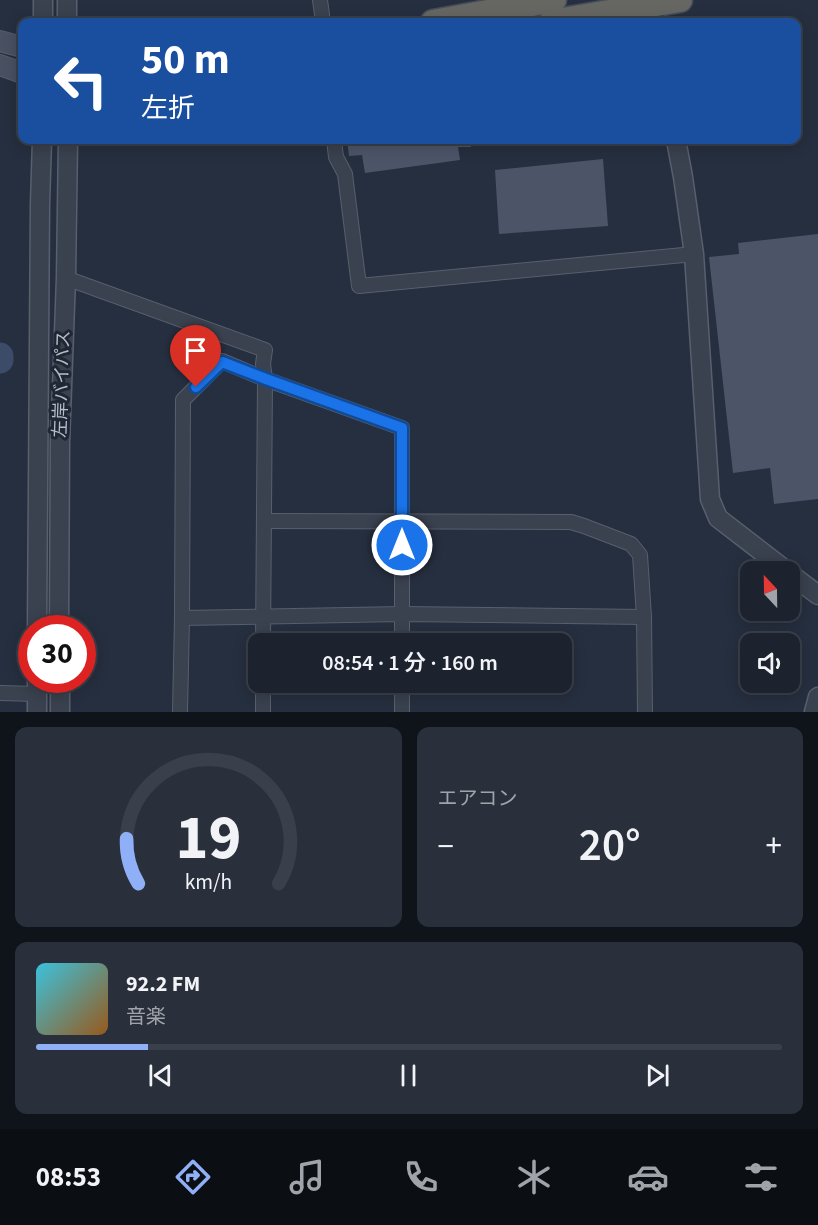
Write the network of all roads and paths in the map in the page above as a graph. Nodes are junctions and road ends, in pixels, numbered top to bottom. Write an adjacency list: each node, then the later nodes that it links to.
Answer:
1 (43, 0): 7 (street)
2 (67, 0): 8 (street)
3 (320, 0): 9 (street)
4 (554, 0): 10 (highway)
5 (680, 0): 6 (highway)
6 (654, 9): 11 (highway)
7 (43, 18)
8 (67, 18)
9 (322, 18)
10 (455, 18)
11 (582, 18)
12 (0, 41): 13 (main road)
13 (18, 46)
14 (42, 144): 27 (street, 左岸バイパス)
15 (68, 144): 28 (street, 左岸バイパス)
16 (334, 144): 18 (street)
17 (677, 144): 18 (street)
18 (694, 254): 23 (street)
19 (74, 281): 20 (street)
20 (266, 379): 21 (street); 22 (street); 31 (street)
21 (265, 521): 22 (street); 29 (street)
22 (401, 522): 26 (street); 30 (street)
23 (774, 561)
24 (800, 581): 25 (street)
25 (818, 595)
26 (402, 614): 29 (street); 30 (street); 33 (street)
27 (37, 615)
28 (59, 615)
29 (263, 616): 31 (street); 32 (street)
30 (644, 617): 46 (street)
31 (182, 618): 43 (street)
32 (263, 633)
33 (402, 633)
34 (18, 690): 35 (street)
35 (0, 693)
36 (37, 693): 41 (street)
37 (60, 693): 42 (street)
38 (263, 693): 44 (street)
39 (402, 693): 45 (street)
40 (818, 697): 47 (street)
41 (37, 712)
42 (60, 712)
43 (180, 712)
44 (263, 712)
45 (402, 712)
46 (645, 712)
47 (814, 712)

